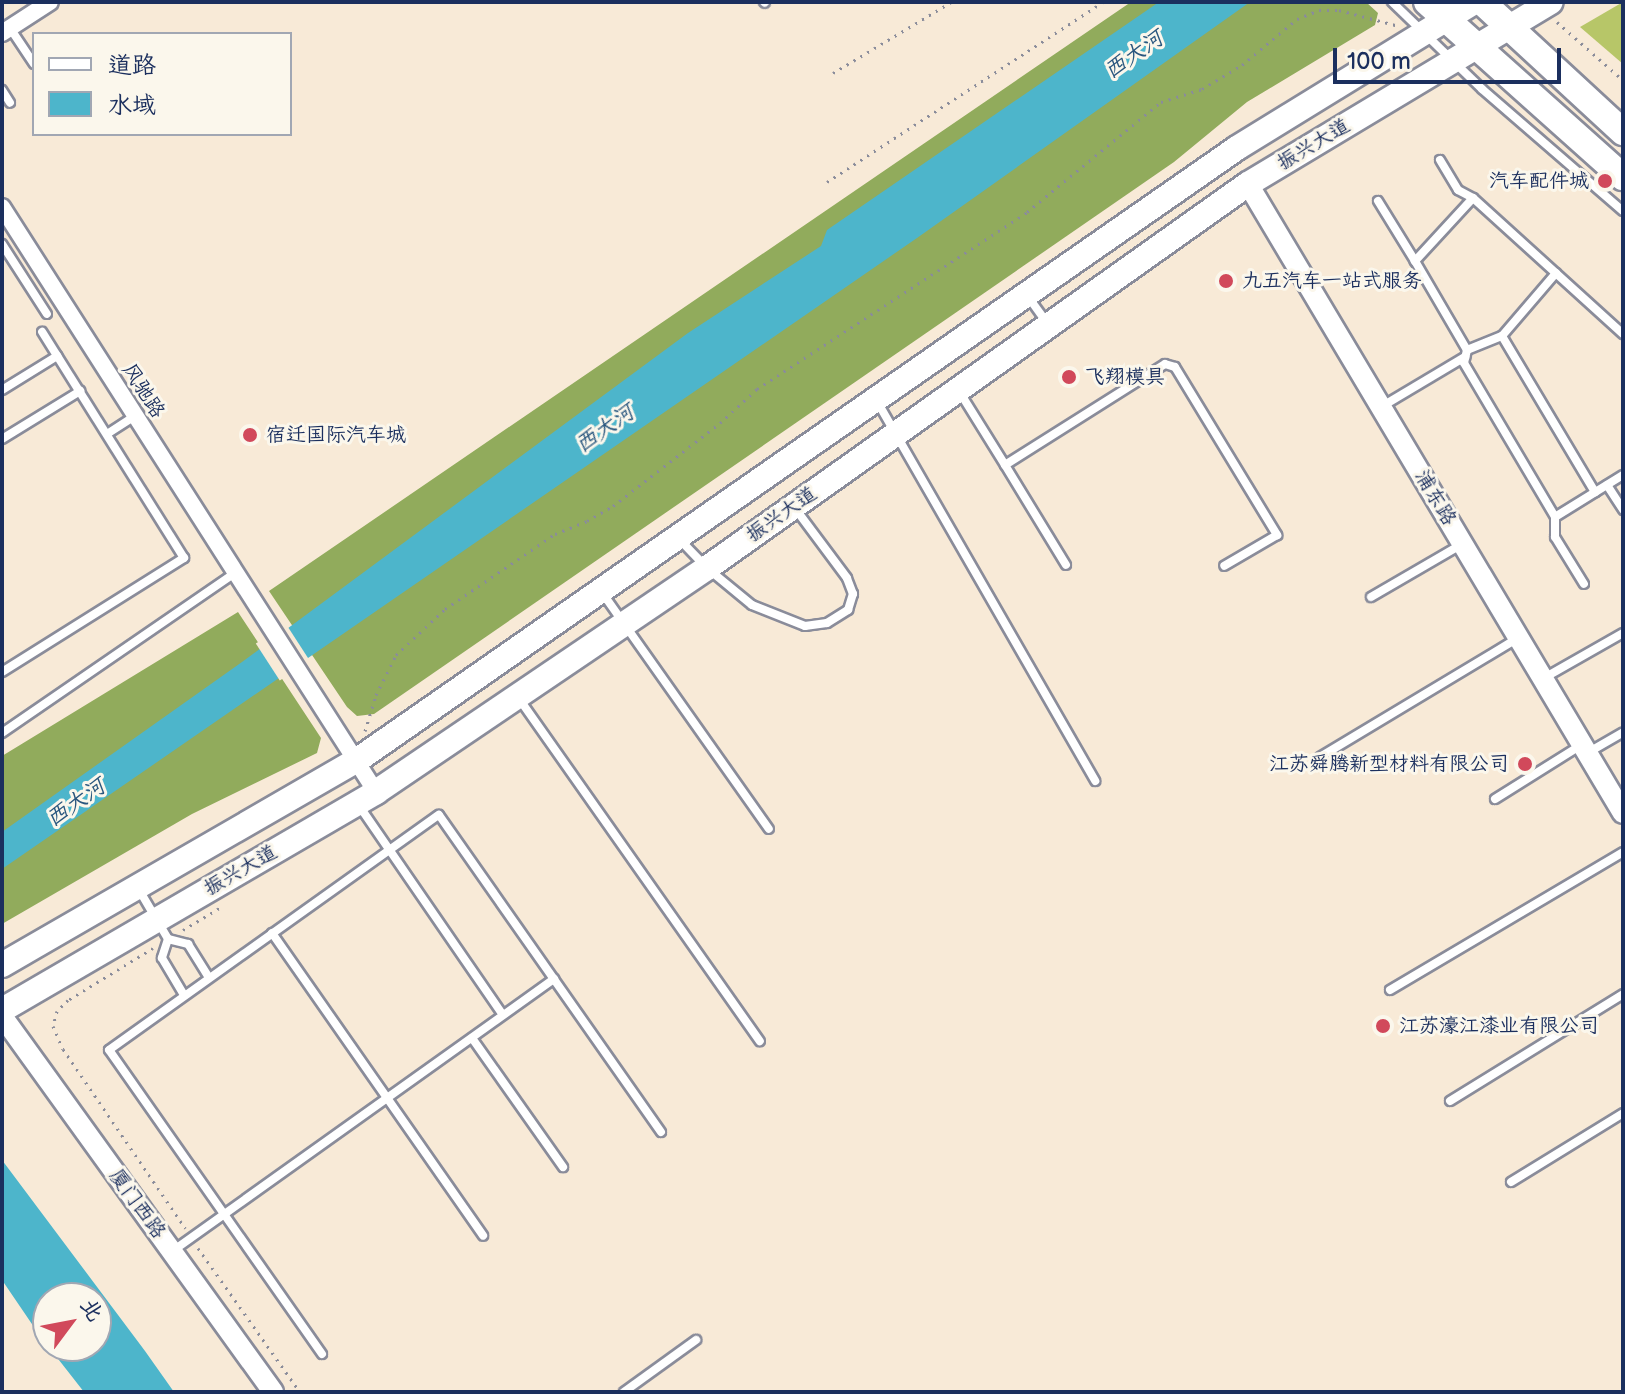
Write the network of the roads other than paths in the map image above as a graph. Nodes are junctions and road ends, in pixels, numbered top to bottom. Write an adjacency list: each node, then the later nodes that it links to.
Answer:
1 (50, 2): 8 (street)
2 (1392, 2): 6 (lane)
3 (1474, 2): 6 (main road, 振兴大道)
4 (1482, 2): 7 (main road)
5 (1546, 5): 7 (main road, 振兴大道)
6 (1433, 18): 9 (main road); 10 (lane); 25 (main road, 振兴大道)
7 (1508, 27): 9 (main road, 振兴大道); 14 (main road)
8 (6, 30): 11 (lane)
9 (1477, 47): 10 (main road, 振兴大道); 16 (main road)
10 (1454, 60): 17 (main road, 振兴大道); 21 (lane)
11 (32, 62)
12 (2, 90): 13 (lane)
13 (10, 103)
14 (1623, 132)
15 (1440, 160): 18 (lane)
16 (1623, 177)
17 (1248, 184): 27 (main road, 振兴大道); 37 (street, 浦东路)
18 (1473, 198): 23 (lane); 24 (lane)
19 (1378, 201): 23 (lane)
20 (2, 207): 38 (street, 风驰路)
21 (1623, 211)
22 (2, 244): 26 (lane)
23 (1415, 261): 31 (lane)
24 (1556, 273): 29 (lane); 30 (lane)
25 (1026, 295): 27 (lane); 36 (main road, 振兴大道)
26 (47, 314)
27 (1050, 326): 34 (main road, 振兴大道)
28 (42, 332): 32 (lane)
29 (1623, 334)
30 (1502, 336): 31 (lane); 45 (lane)
31 (1466, 353): 37 (lane); 48 (lane)
32 (57, 356): 33 (lane); 35 (lane)
33 (2, 390)
34 (959, 390): 40 (main road, 振兴大道); 42 (lane)
35 (80, 391): 39 (lane); 41 (lane)
36 (876, 399): 40 (lane); 49 (main road, 振兴大道)
37 (1381, 407): 50 (street, 浦东路)
38 (135, 416): 39 (lane); 54 (street, 风驰路)
39 (107, 434): 61 (lane)
40 (896, 434): 46 (main road, 振兴大道); 69 (lane)
41 (2, 439)
42 (1005, 465): 51 (lane); 52 (lane)
43 (1623, 475): 44 (lane)
44 (1607, 485): 45 (lane); 47 (lane)
45 (1595, 492): 48 (lane)
46 (794, 506): 53 (main road, 振兴大道); 53 (lane)
47 (1623, 510)
48 (1555, 517): 55 (lane)
49 (678, 537): 53 (lane); 56 (main road, 振兴大道)
50 (1462, 544): 57 (lane); 60 (street, 浦东路)
51 (1066, 565)
52 (1224, 566)
53 (707, 568): 58 (main road, 振兴大道)
54 (235, 573): 65 (lane); 68 (street, 风驰路)
55 (1584, 584)
56 (601, 591): 58 (lane); 68 (main road, 振兴大道)
57 (1371, 597)
58 (624, 624): 63 (main road, 振兴大道); 73 (lane)
59 (1623, 633): 62 (lane)
60 (1519, 638): 62 (street, 浦东路); 67 (lane)
61 (2, 672)
62 (1543, 679): 66 (street, 浦东路)
63 (518, 696): 70 (main road, 振兴大道); 88 (lane)
64 (1623, 732): 66 (lane)
65 (2, 733)
66 (1585, 749): 71 (lane); 72 (street, 浦东路)
67 (1320, 757)
68 (356, 761): 70 (street, 风驰路); 76 (main road, 振兴大道)
69 (1095, 781)
70 (367, 797): 74 (lane); 77 (main road, 振兴大道)
71 (1495, 799)
72 (1623, 813)
73 (769, 829)
74 (390, 849): 78 (lane); 81 (lane); 86 (lane)
75 (1623, 852): 82 (lane)
76 (137, 887): 77 (lane); 79 (main road, 振兴大道)
77 (162, 930): 80 (lane); 84 (lane); 85 (main road, 振兴大道)
78 (272, 933): 80 (lane); 89 (lane)
79 (2, 965)
80 (209, 977): 84 (lane)
81 (554, 979): 86 (lane); 92 (lane)
82 (1390, 990)
83 (1623, 994): 90 (lane)
84 (184, 995): 95 (lane)
85 (2, 1013): 97 (street, 厦门西路)
86 (503, 1015): 87 (lane)
87 (472, 1038): 89 (lane); 93 (lane)
88 (760, 1041)
89 (387, 1098): 95 (lane); 96 (lane)
90 (1450, 1101)
91 (1623, 1113): 94 (lane)
92 (661, 1132)
93 (563, 1167)
94 (1511, 1182)
95 (224, 1214): 97 (lane); 99 (lane)
96 (483, 1236)
97 (172, 1252): 100 (street, 厦门西路)
98 (696, 1340): 101 (lane)
99 (322, 1354)
100 (273, 1392)
101 (624, 1392)

